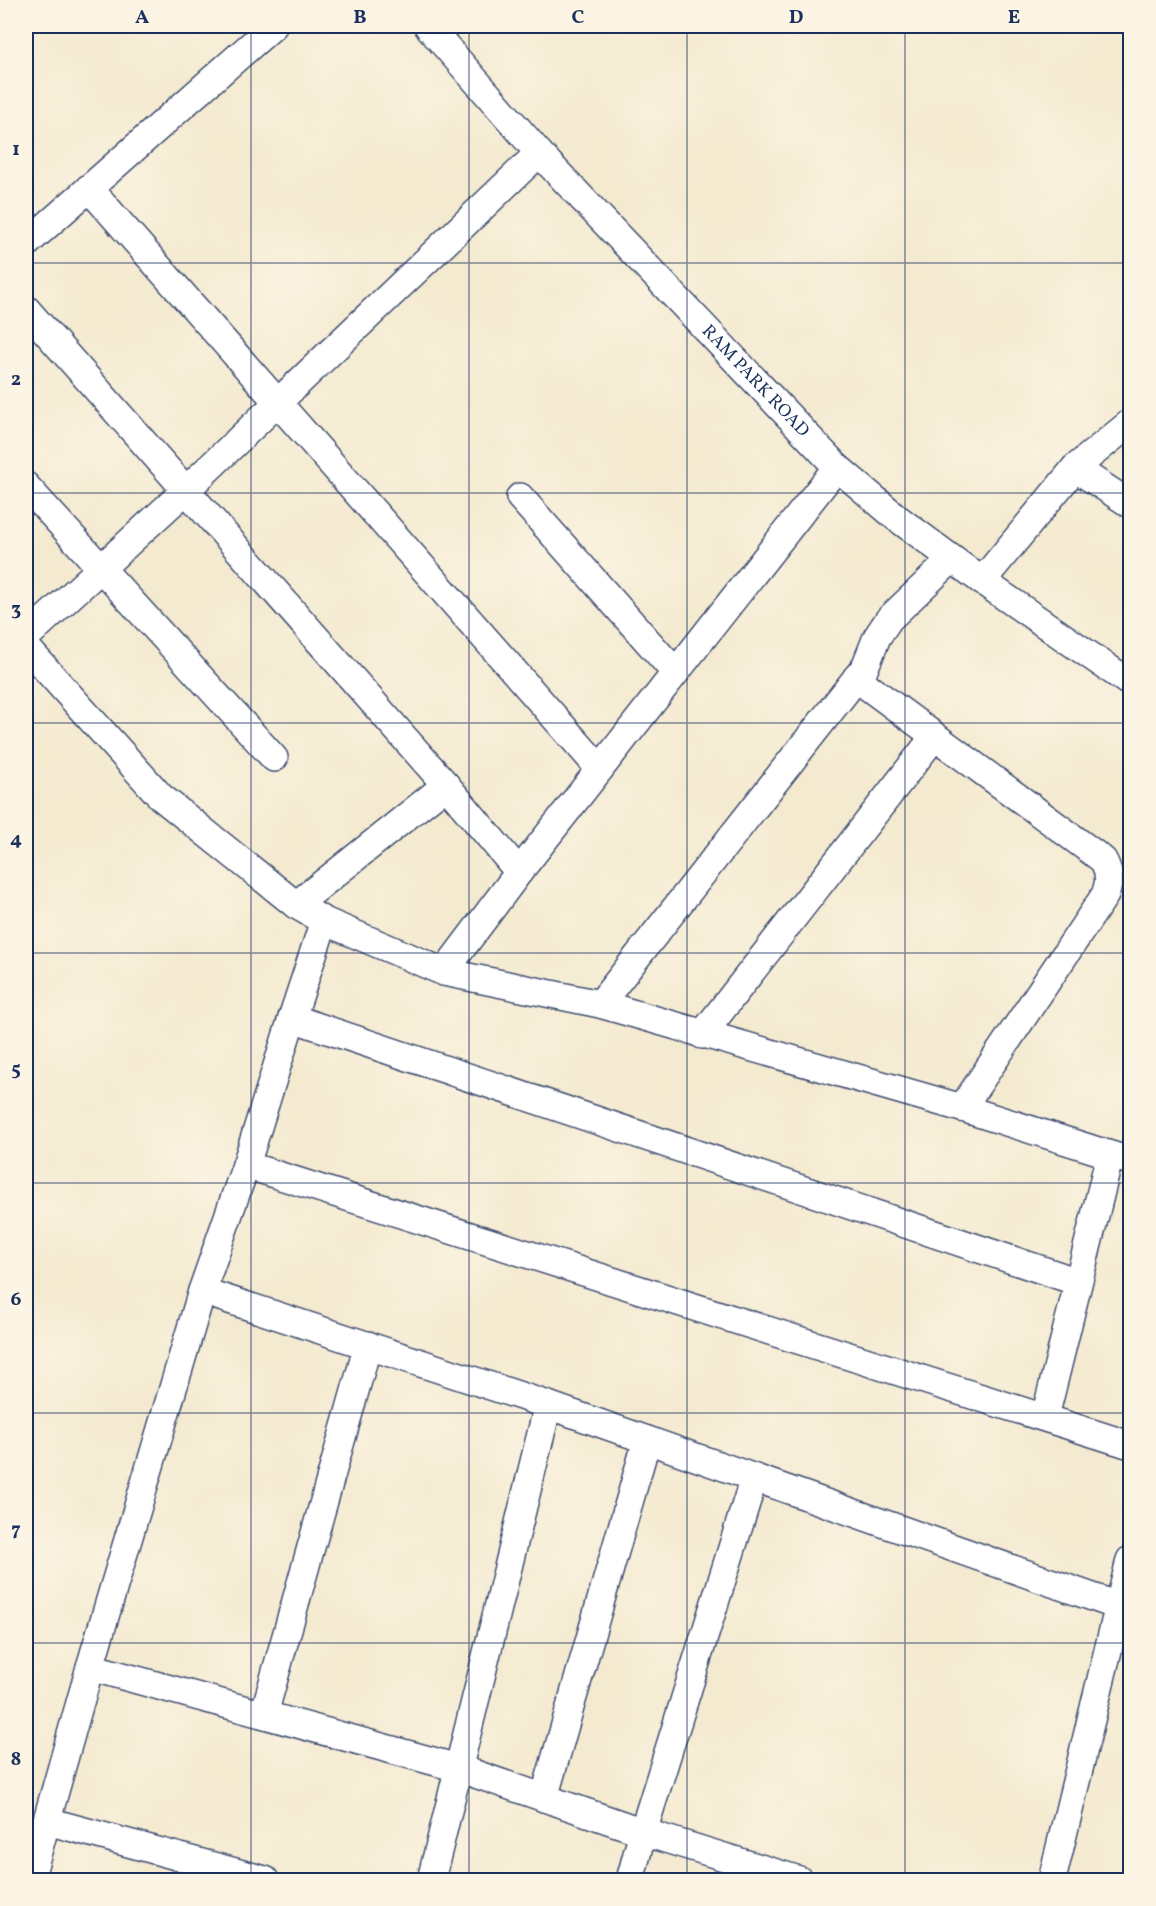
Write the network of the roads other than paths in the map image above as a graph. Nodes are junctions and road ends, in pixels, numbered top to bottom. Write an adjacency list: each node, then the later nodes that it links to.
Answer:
1 (273, 26): 4 (street)
2 (428, 26): 3 (street, RAM PARK ROAD)
3 (539, 153): 7 (street); 9 (street, RAM PARK ROAD)
4 (89, 188): 5 (street); 7 (street)
5 (26, 244)
6 (26, 309): 12 (street)
7 (278, 402): 12 (street); 25 (street)
8 (1131, 423): 10 (street)
9 (837, 467): 15 (street, RAM PARK ROAD); 20 (street)
10 (1075, 468): 14 (street); 17 (street)
11 (26, 486): 16 (street)
12 (185, 490): 16 (street); 26 (street)
13 (520, 497): 20 (street)
14 (1131, 504)
15 (952, 559): 17 (street, RAM PARK ROAD); 21 (street)
16 (100, 567): 18 (street); 24 (street)
17 (982, 582): 22 (street, RAM PARK ROAD)
18 (26, 637)
19 (26, 647): 28 (street)
20 (675, 672): 25 (street)
21 (856, 678): 23 (street); 31 (street)
22 (1131, 683)
23 (934, 737): 33 (street); 34 (street)
24 (274, 758)
25 (600, 769): 27 (street)
26 (446, 785): 27 (street); 28 (street)
27 (519, 872): 30 (street)
28 (296, 905): 29 (street)
29 (324, 921): 30 (street); 32 (street)
30 (444, 972): 31 (street)
31 (600, 1004): 33 (street)
32 (292, 1018): 36 (street); 37 (street)
33 (702, 1035): 34 (street)
34 (962, 1108): 35 (street)
35 (1120, 1158): 37 (street)
36 (246, 1165): 38 (street); 41 (street)
37 (1078, 1282): 41 (street)
38 (202, 1291): 39 (street); 47 (street)
39 (368, 1345): 40 (street); 48 (street)
40 (548, 1405): 42 (street); 49 (street)
41 (1045, 1417): 43 (street)
42 (647, 1440): 44 (street); 50 (street)
43 (1131, 1445)
44 (754, 1478): 46 (street); 52 (street)
45 (1131, 1560): 46 (street)
46 (1118, 1606): 59 (street)
47 (90, 1667): 48 (street); 51 (street)
48 (264, 1714): 49 (street)
49 (458, 1768): 50 (street); 56 (street)
50 (544, 1798): 52 (street)
51 (47, 1821): 53 (street); 54 (street)
52 (643, 1832): 57 (street); 58 (street)
53 (230, 1875): 55 (street)
54 (30, 1881)
55 (265, 1881)
56 (431, 1881)
57 (630, 1881)
58 (799, 1881)
59 (1052, 1881)

